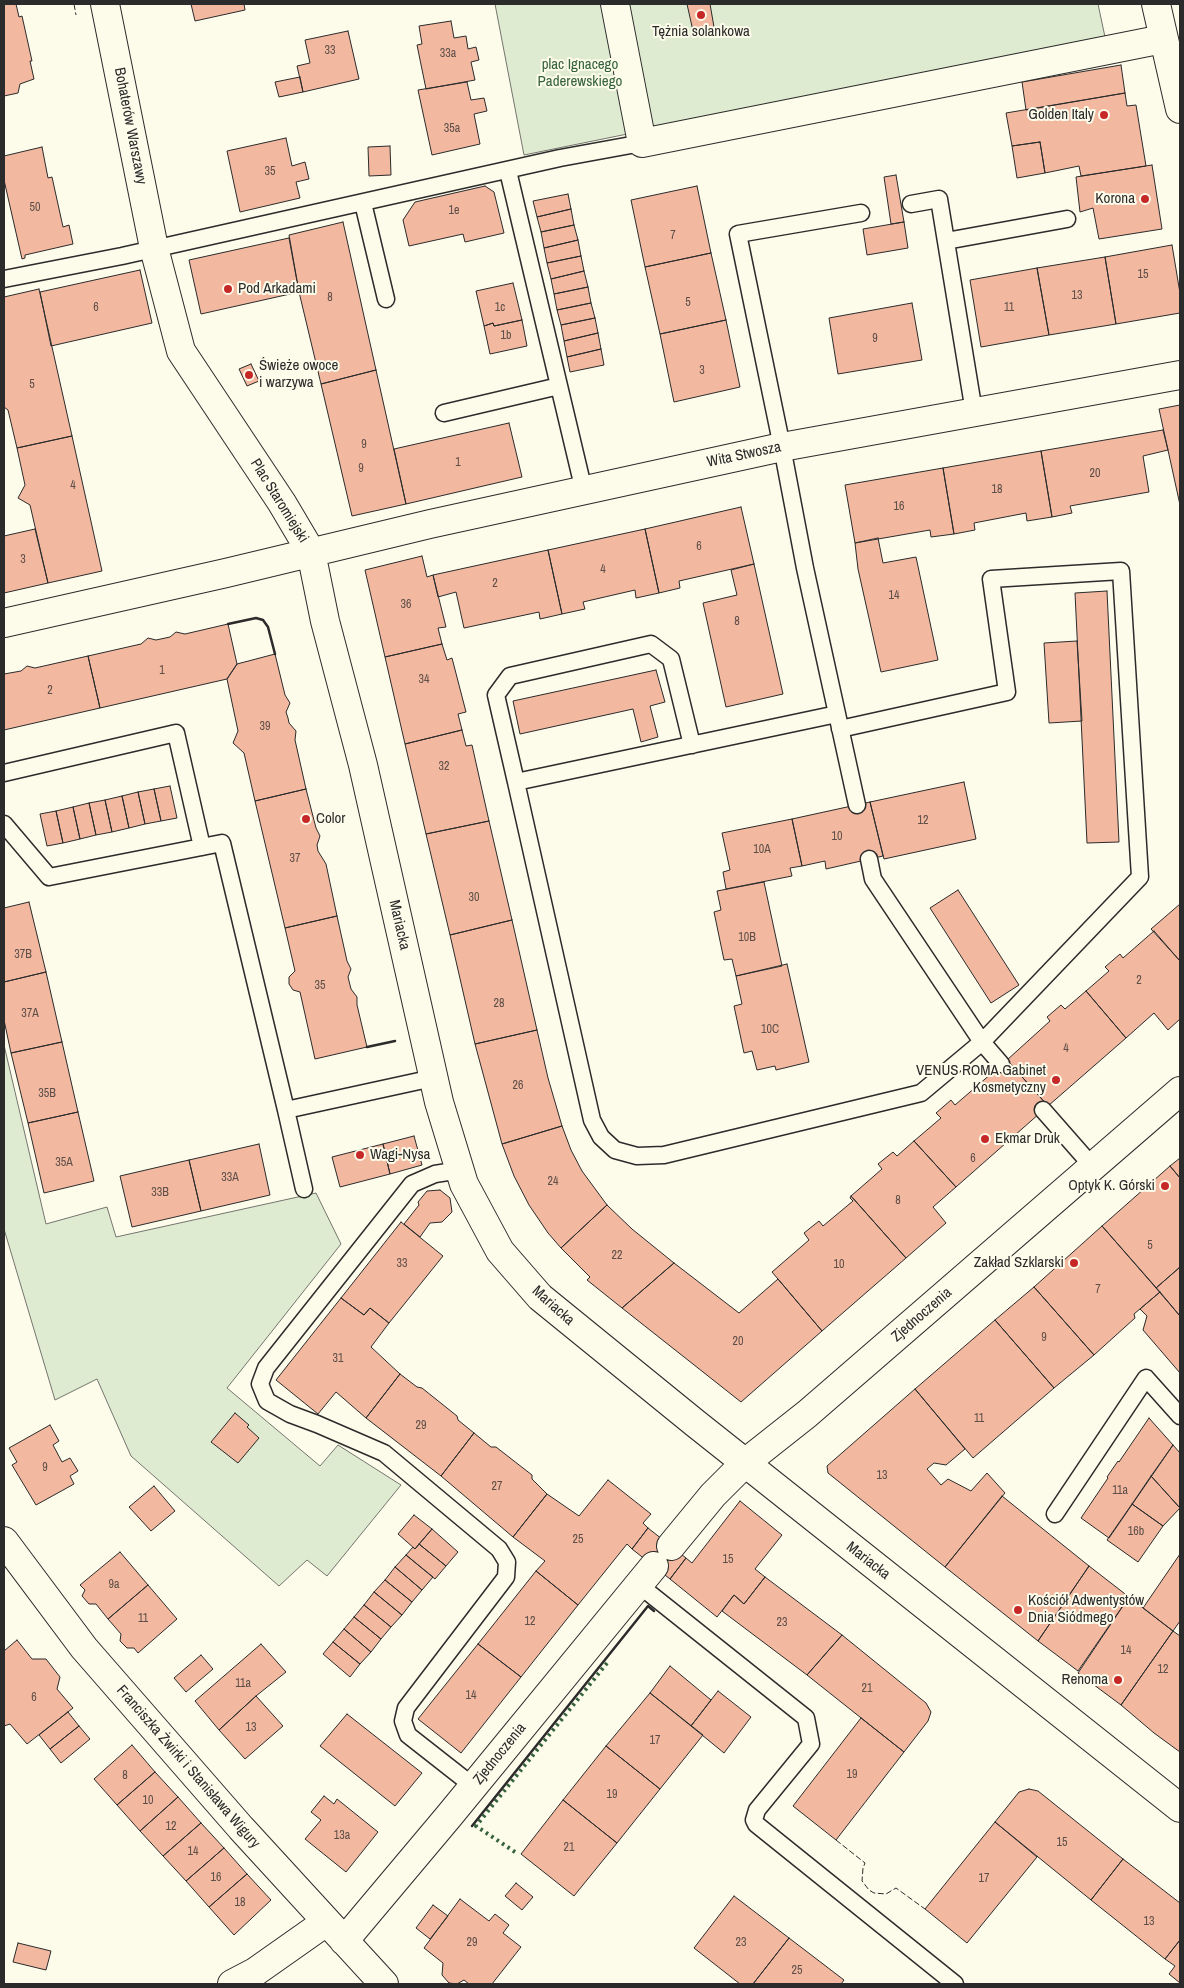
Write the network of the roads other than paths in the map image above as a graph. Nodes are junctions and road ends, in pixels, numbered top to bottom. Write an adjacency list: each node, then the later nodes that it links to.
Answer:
1 (105, 4): 13 (street, Bohaterów Warszawy)
2 (615, 4): 6 (street)
3 (1156, 4): 4 (street)
4 (1164, 39): 5 (street); 6 (street)
5 (1180, 109)
6 (642, 143): 7 (lane)
7 (508, 171): 8 (lane); 17 (lane)
8 (363, 203): 13 (lane); 15 (lane)
9 (911, 204): 12 (lane)
10 (861, 213): 20 (lane)
11 (1066, 219): 12 (lane)
12 (946, 241): 18 (lane)
13 (154, 248): 14 (lane); 22 (street, Plac Staromiejski)
14 (4, 279)
15 (386, 299)
16 (1180, 375): 18 (street, Wita Stwosza)
17 (559, 386): 19 (lane); 21 (lane)
18 (974, 412): 20 (street, Wita Stwosza)
19 (444, 413)
20 (782, 447): 21 (street, Wita Stwosza); 24 (lane)
21 (584, 491): 22 (street, Wita Stwosza)
22 (311, 552): 23 (street, Plac Staromiejski); 34 (street, Mariacka)
23 (4, 622)
24 (838, 721): 25 (lane); 28 (lane); 32 (lane)
25 (692, 745): 27 (lane); 27 (lane)
26 (4, 773): 30 (lane)
27 (516, 782): 32 (lane)
28 (857, 805)
29 (4, 824): 30 (lane)
30 (202, 847): 36 (lane)
31 (869, 859): 32 (lane)
32 (982, 1042): 33 (lane)
33 (1001, 1064)
34 (434, 1078): 36 (lane); 39 (street, Mariacka)
35 (1180, 1091): 38 (street, Zjednoczenia)
36 (286, 1110): 40 (lane)
37 (1043, 1110): 38 (lane)
38 (1093, 1167): 42 (street, Zjednoczenia)
39 (460, 1170): 42 (street, Mariacka); 46 (lane)
40 (304, 1189)
41 (1180, 1416): 43 (lane)
42 (744, 1463): 45 (street, Zjednoczenia); 47 (street, Mariacka)
43 (1055, 1514)
44 (4, 1541): 48 (street, Franciszka Żwirki i Stanisława Wigury)
45 (655, 1566): 46 (street, Zjednoczenia); 51 (lane)
46 (473, 1786): 48 (street, Zjednoczenia)
47 (1180, 1808)
48 (335, 1931): 49 (street, Zjednoczenia); 50 (street, Franciszka Żwirki i Stanisława Wigury)
49 (232, 1984)
50 (384, 1984)
51 (955, 1984)

